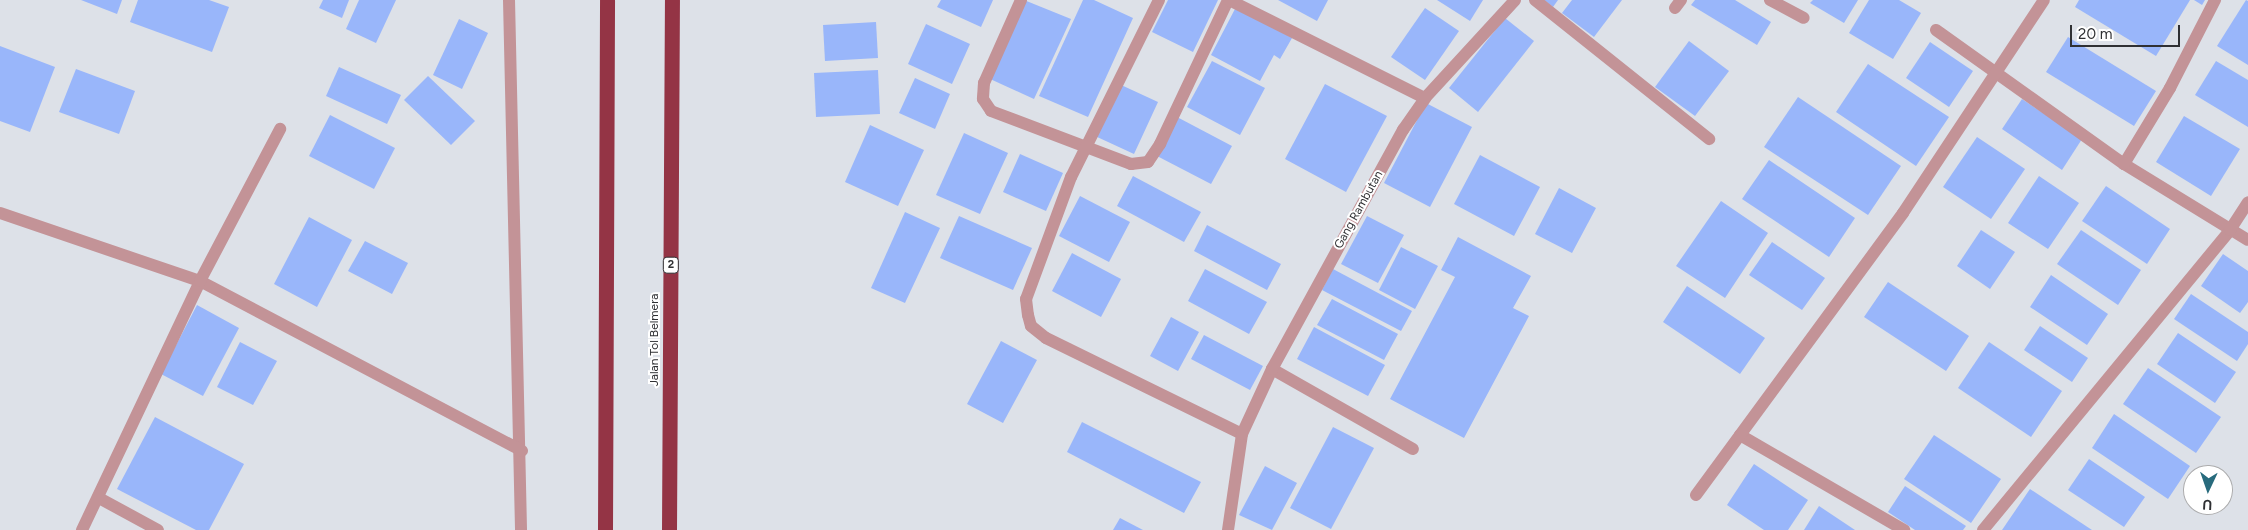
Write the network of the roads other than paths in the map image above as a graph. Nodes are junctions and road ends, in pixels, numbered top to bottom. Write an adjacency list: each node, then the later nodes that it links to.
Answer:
1 (607, 0): 35 (highway)
2 (672, 0): 36 (highway, Jalan Tol Belmera / 2)
3 (1021, 0): 18 (street)
4 (1159, 0): 18 (street)
5 (1229, 0): 15 (street); 18 (street)
6 (1515, 0): 15 (street, Gang Rambutan)
7 (1535, 0): 17 (street)
8 (1770, 0): 12 (street)
9 (2044, 0): 14 (street)
10 (2215, 0): 19 (street)
11 (506, 2): 29 (street)
12 (1804, 18)
13 (1936, 30): 14 (street)
14 (1994, 76): 19 (street); 27 (street)
15 (1425, 98): 25 (street, Gang Rambutan)
16 (280, 129): 24 (street)
17 (1709, 139)
18 (1086, 146): 26 (street)
19 (2124, 164): 22 (street)
20 (2248, 202): 22 (street)
21 (0, 212): 24 (street)
22 (2230, 230): 23 (street); 39 (street)
23 (2248, 240)
24 (200, 281): 29 (street); 31 (street)
25 (1272, 369): 26 (street, Gang Rambutan); 28 (street)
26 (1242, 434): 37 (street, Gang Rambutan)
27 (1740, 435): 30 (street); 38 (street)
28 (1413, 449)
29 (522, 451): 34 (street)
30 (1696, 495)
31 (99, 498): 32 (street); 33 (street)
32 (82, 530)
33 (158, 530)
34 (521, 530)
35 (605, 530)
36 (669, 530)
37 (1228, 530)
38 (1904, 530)
39 (1983, 530)

